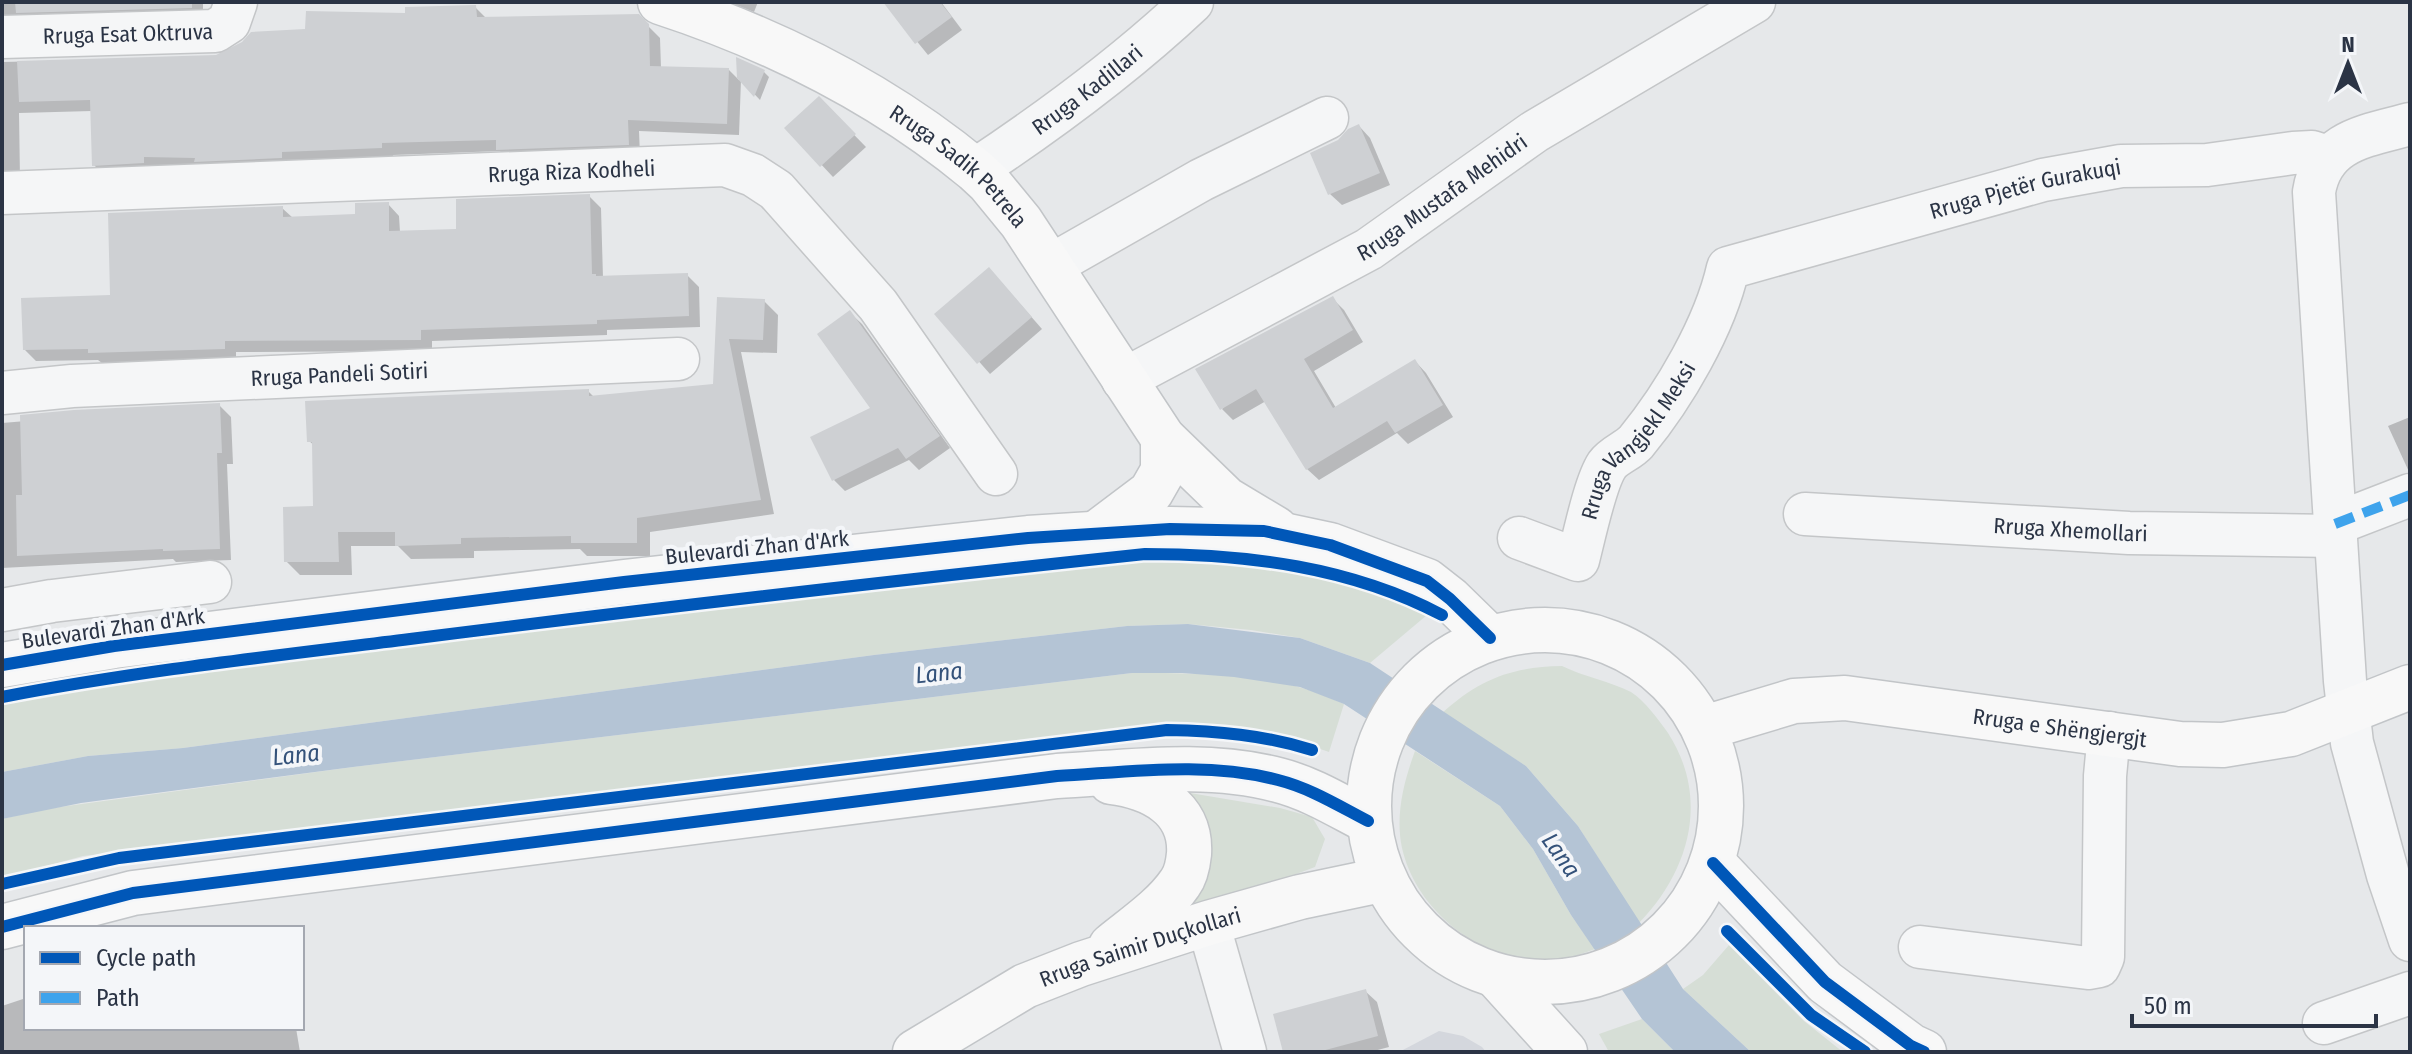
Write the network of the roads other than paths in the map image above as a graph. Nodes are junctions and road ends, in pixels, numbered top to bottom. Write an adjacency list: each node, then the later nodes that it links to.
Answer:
1 (236, 2): 5 (street, Rruga Esat Oktruva)
2 (1192, 2): 9 (street, Rruga Kadillari)
3 (1754, 2): 14 (street, Rruga Mustafa Mehidri)
4 (677, 5): 9 (main road, Rruga Sadik Petrela)
5 (2, 37)
6 (1327, 118): 11 (street)
7 (2410, 124): 8 (street)
8 (2328, 157): 12 (street, Rruga Pjetër Gurakuqi); 20 (street)
9 (975, 170): 11 (main road, Rruga Sadik Petrela)
10 (2, 193): 17 (street, Rruga Riza Kodheli)
11 (1050, 266): 14 (main road, Rruga Sadik Petrela)
12 (1728, 268): 23 (street, Rruga Vangjekl Meksi)
13 (678, 359): 15 (street, Rruga Pandeli Sotiri)
14 (1123, 380): 16 (main road, Rruga Sadik Petrela)
15 (2, 393)
16 (1163, 438): 21 (main road); 22 (main road, Rruga Sadik Petrela)
17 (996, 474)
18 (2410, 495): 20 (street)
19 (1805, 514): 20 (street, Rruga Xhemollari)
20 (2335, 530): 29 (street)
21 (1094, 535): 22 (main road, Bulevardi Zhan d'Ark); 27 (main road, Bulevardi Zhan d'Ark)
22 (1286, 535): 26 (main road, Bulevardi Zhan d'Ark)
23 (1519, 538)
24 (210, 582): 25 (street)
25 (2, 610)
26 (1490, 638): 30 (main road); 33 (main road)
27 (2, 665)
28 (2410, 687): 29 (main road, Rruga e Shëngjergjt)
29 (2348, 712): 31 (main road, Rruga e Shëngjergjt); 38 (street)
30 (1704, 728): 31 (main road, Rruga e Shëngjergjt); 34 (main road)
31 (2109, 733): 39 (street)
32 (1057, 776): 33 (main road); 37 (main road); 40 (main road)
33 (1368, 821): 35 (main road)
34 (1713, 863): 41 (main road); 47 (main road)
35 (1381, 880): 36 (main road, Rruga Saimir Duçkollari); 41 (main road)
36 (1208, 923): 40 (main road, Rruga Saimir Duçkollari); 45 (street)
37 (2, 927)
38 (2410, 940)
39 (1920, 947)
40 (1094, 960): 44 (main road, Rruga Saimir Duçkollari)
41 (1498, 978): 46 (main road)
42 (2410, 993): 43 (street)
43 (2324, 1023)
44 (915, 1052)
45 (1245, 1052)
46 (1565, 1052)
47 (1924, 1052)

